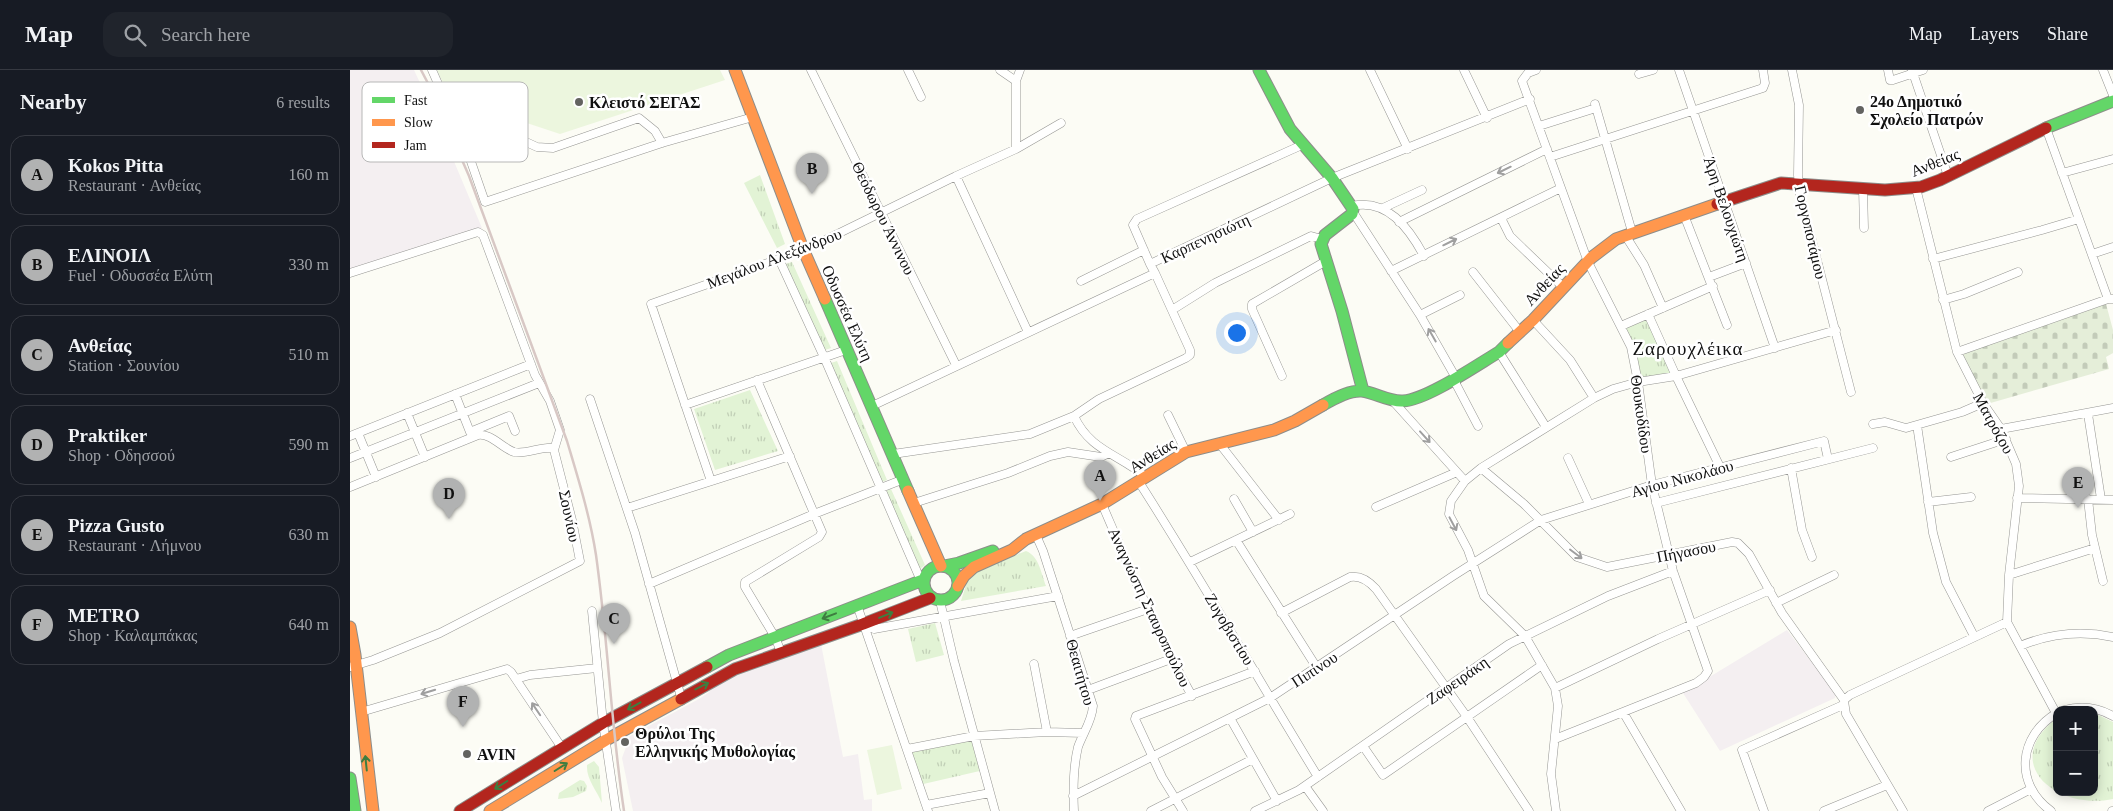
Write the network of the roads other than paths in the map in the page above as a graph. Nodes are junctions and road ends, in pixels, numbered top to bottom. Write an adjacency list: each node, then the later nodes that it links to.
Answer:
1 (432, 70): 20 (street)
2 (735, 70): 27 (main road, Οδυσσέα Ελύτη)
3 (811, 70): 53 (street, Θεόδωρου Άννινου)
4 (908, 70): 23 (street)
5 (1020, 70): 21 (street)
6 (1259, 70): 35 (main road)
7 (1370, 70): 37 (street)
8 (1464, 70): 28 (street)
9 (1536, 70): 24 (street, Θουκυδίδου)
10 (1653, 70): 19 (street)
11 (1679, 70): 26 (street, Άρη Βελουχιώτη)
12 (1763, 70): 26 (street)
13 (1792, 70): 45 (street, Γοργοποτάμου)
14 (1888, 70): 18 (street)
15 (1923, 70): 18 (street)
16 (2103, 70): 22 (street)
17 (1003, 71): 21 (street)
18 (1913, 72): 43 (street)
19 (1639, 74)
20 (437, 82)
21 (1016, 82): 36 (street)
22 (2113, 96)
23 (921, 97)
24 (1530, 100): 28 (street, Καρπενησιώτη); 30 (street, Θουκυδίδου)
25 (2113, 101): 31 (main road, Ανθείας)
26 (1693, 112): 32 (street); 50 (street, Άρη Βελουχιώτη)
27 (753, 117): 34 (street); 62 (main road, Οδυσσέα Ελύτη)
28 (1487, 118): 37 (street, Καρπενησιώτη)
29 (1061, 123): 36 (street, Μεγάλου Αλεξάνδρου)
30 (1539, 126): 32 (street); 38 (street, Θουκυδίδου)
31 (2046, 128): 41 (street); 43 (main road, Ανθείας)
32 (1605, 140): 38 (street); 59 (street)
33 (528, 143): 34 (street)
34 (662, 144): 40 (street)
35 (1302, 144): 44 (main road); 63 (street)
36 (1016, 149): 42 (street, Μεγάλου Αλεξάνδρου)
37 (1408, 149): 44 (street, Καρπενησιώτη)
38 (1549, 153): 46 (street, Θουκυδίδου); 57 (street, one-way to 57)
39 (2113, 158): 41 (street)
40 (471, 162)
41 (2062, 173): 56 (street)
42 (956, 176): 53 (street, Μεγάλου Αλεξάνδρου); 92 (street)
43 (1948, 176): 47 (main road, Ανθείας)
44 (1332, 178): 52 (main road); 70 (street, Καρπενησιώτη)
45 (1799, 184): 48 (main road, Ανθείας); 50 (main road, Ανθείας); 91 (street, Γοργοποτάμου)
46 (1561, 188): 55 (street); 69 (street, Θουκυδίδου)
47 (1916, 188): 48 (main road, Ανθείας); 67 (street, Ματρόζου)
48 (1863, 189): 58 (street)
49 (1422, 190): 51 (street)
50 (1725, 201): 54 (main road, Ανθείας); 71 (street, Άρη Βελουχιώτη)
51 (1383, 208): 52 (street); 57 (street)
52 (1353, 209): 60 (main road); 72 (street)
53 (881, 212): 62 (street, Μεγάλου Αλεξάνδρου); 100 (street, Θεόδωρου Άννινου)
54 (1684, 215): 59 (main road, Ανθείας); 77 (street)
55 (1501, 218): 65 (street, one-way to 55); 80 (street)
56 (2079, 219): 64 (street); 67 (street)
57 (1399, 222): 65 (street)
58 (1864, 228)
59 (1628, 233): 69 (main road, Ανθείας); 84 (street)
60 (1322, 239): 68 (main road); 85 (street)
61 (2113, 247): 64 (street)
62 (803, 250): 66 (street, Μεγάλου Αλεξάνδρου); 95 (main road, Οδυσσέα Ελύτη)
63 (1144, 250): 70 (street); 78 (street)
64 (2092, 254): 82 (street)
65 (1424, 256): 72 (street)
66 (779, 259): 98 (street); 114 (street, Μεγάλου Αλεξάνδρου)
67 (1933, 259): 83 (street, Ματρόζου)
68 (1326, 261): 101 (street); 107 (main road)
69 (1588, 262): 80 (main road, Ανθείας); 90 (street, Θουκυδίδου)
70 (1150, 264): 76 (street, Καρπενησιώτη)
71 (1746, 264): 77 (street); 94 (street, Άρη Βελουχιώτη)
72 (1391, 272): 87 (street)
73 (1473, 272): 93 (street)
74 (2018, 272): 83 (street)
75 (350, 273): 99 (street, Σουνίου)
76 (1155, 273): 85 (street); 92 (street, Καρπενησιώτη)
77 (1709, 277): 79 (street)
78 (1081, 280)
79 (1713, 286): 84 (street); 89 (street)
80 (1564, 288): 88 (main road, Ανθείας)
81 (1460, 295): 87 (street)
82 (2111, 299): 97 (street)
83 (1943, 300): 97 (street, Ματρόζου)
84 (1663, 308): 86 (street)
85 (1172, 310): 121 (street)
86 (1648, 314): 90 (street); 102 (street)
87 (1420, 315): 103 (street, one-way to 87)
88 (1533, 320): 93 (main road, Ανθείας); 110 (street)
89 (1727, 325)
90 (1621, 326): 105 (street, Θουκυδίδου)
91 (1836, 330): 94 (street); 108 (street, Γοργοποτάμου)
92 (1028, 332): 100 (street, Καρπενησιώτη)
93 (1520, 332): 96 (main road, Ανθείας)
94 (1774, 348): 102 (street)
95 (846, 350): 98 (street); 115 (main road, Οδυσσέα Ελύτη)
96 (1499, 352): 103 (main road, Ανθείας); 125 (street)
97 (1957, 352): 113 (street, Ματρόζου)
98 (824, 357): 104 (street); 156 (street)
99 (531, 364): 106 (street, Σουνίου); 109 (street)
100 (956, 365): 115 (street, Καρπενησιώτη)
101 (1282, 376)
102 (1676, 376): 105 (street); 145 (street)
103 (1456, 378): 112 (main road, Ανθείας); 124 (street)
104 (757, 380): 114 (street); 139 (street)
105 (1638, 382): 110 (street); 154 (street, Θουκυδίδου)
106 (539, 383): 118 (street); 133 (street, Σουνίου)
107 (1363, 391): 112 (main road, Ανθείας); 132 (main road, Ανθείας)
108 (1851, 392)
109 (455, 394): 117 (street); 118 (street)
110 (1594, 398): 125 (street)
111 (590, 399): 169 (street)
112 (1392, 400): 148 (street, one-way to 148)
113 (1983, 403): 123 (street); 126 (street, Ματρόζου)
114 (685, 405): 153 (street, Μεγάλου Αλεξάνδρου)
115 (872, 406): 138 (main road, Οδυσσέα Ελύτη)
116 (2113, 408): 119 (street)
117 (407, 413): 128 (street); 129 (street)
118 (462, 413): 128 (street); 130 (street)
119 (2088, 414): 126 (street); 161 (street)
120 (1168, 415): 136 (street)
121 (1074, 416): 137 (street); 138 (street)
122 (1874, 424): 123 (street)
123 (1917, 425): 163 (street)
124 (1478, 426)
125 (1546, 427): 146 (street)
126 (2001, 429): 131 (street, Ματρόζου)
127 (515, 431): 130 (street)
128 (415, 432): 135 (street); 140 (street)
129 (354, 434): 135 (street)
130 (473, 434): 133 (street); 140 (street)
131 (2006, 439): 141 (street); 158 (street, Ματρόζου)
132 (1219, 443): 136 (main road, Ανθείας); 172 (street)
133 (554, 448): 215 (street, Σουνίου)
134 (1874, 448): 144 (street, Αγίου Νικολάου)
135 (366, 452): 142 (street); 149 (street)
136 (1186, 452): 151 (main road, Ανθείας)
137 (1109, 453): 151 (street); 164 (street)
138 (893, 454): 150 (main road, Οδυσσέα Ελύτη)
139 (790, 456): 153 (street); 170 (street)
140 (425, 457): 149 (street)
141 (1951, 457)
142 (350, 458)
143 (1568, 458): 167 (street)
144 (1828, 458): 145 (street, Αγίου Νικολάου); 147 (street, Αγίου Νικολάου)
145 (1720, 467): 154 (street, Αγίου Νικολάου)
146 (1481, 468): 152 (street); 173 (street, Πήγασου)
147 (1791, 468): 165 (street, Αγίου Νικολάου); 180 (street)
148 (1457, 472): 152 (street); 168 (street)
149 (376, 477): 155 (street)
150 (904, 479): 156 (street); 164 (main road, Οδυσσέα Ελύτη)
151 (1142, 479): 166 (main road, Ανθείας); 181 (street, Ζυγοβιστίου)
152 (1465, 480): 182 (street, one-way to 182)
153 (711, 481): 169 (street)
154 (1652, 485): 165 (street, Θουκυδίδου); 167 (street, Αγίου Νικολάου)
155 (350, 487)
156 (880, 488): 170 (street); 187 (street)
157 (1971, 497): 163 (street)
158 (2017, 498): 160 (street); 185 (street, Ματρόζου)
159 (1234, 499): 174 (street)
160 (2088, 499): 161 (street); 178 (street)
161 (2101, 499): 162 (street)
162 (2113, 500)
163 (1928, 502): 207 (street)
164 (914, 503): 183 (main road, Οδυσσέα Ελύτη)
165 (1656, 503): 179 (street, Θουκυδίδου)
166 (1102, 504): 175 (main road, Ανθείας); 196 (street, Αναγνώστη Σταυροπούλου)
167 (1589, 504): 173 (street, Αγίου Νικολάου)
168 (1376, 506)
169 (627, 508): 189 (street)
170 (814, 514): 189 (street); 208 (street)
171 (1290, 514): 172 (street)
172 (1279, 520): 174 (street)
173 (1541, 520): 179 (street, Πήγασου, one-way to 179); 182 (street, Πιπίνου)
174 (1253, 532): 176 (street)
175 (1036, 535): 177 (main road, Ανθείας); 192 (street, Θεαιτήτου)
176 (1236, 540): 181 (street); 198 (street)
177 (1020, 542): 183 (main road, Ανθείας); 190 (main road, Ανθείας)
178 (2095, 548): 185 (street); 188 (street)
179 (1668, 554): 184 (street, Θουκυδίδου); 191 (street, Πήγασου)
180 (1812, 557)
181 (1190, 562): 218 (street, Ζυγοβιστίου)
182 (1473, 563): 200 (street, Πιπίνου); 206 (street)
183 (943, 566): 187 (main road); 190 (main road)
184 (1673, 571): 203 (street, Θουκυδίδου); 206 (street, Ζαφειράκη)
185 (2009, 574): 201 (street, Ματρόζου)
186 (1834, 575): 194 (street)
187 (922, 581): 193 (main road); 195 (main road)
188 (2103, 581)
189 (649, 584): 220 (street)
190 (958, 586): 193 (main road)
191 (1770, 590): 194 (street, Πήγασου); 203 (street)
192 (1058, 596): 199 (street); 205 (street, Θεαιτήτου)
193 (935, 599): 199 (street); 202 (main road, one-way to 193)
194 (1776, 603): 227 (street, Πήγασου)
195 (857, 605): 202 (street); 208 (main road, one-way to 208)
196 (1148, 609): 205 (street); 212 (street, Αναγνώστη Σταυροπούλου)
197 (592, 611): 216 (street)
198 (1281, 613): 200 (street); 217 (street)
199 (943, 615): 202 (street); 239 (street)
200 (1394, 615): 217 (street, Πιπίνου); 221 (street)
201 (2007, 622): 207 (street); 210 (street)
202 (863, 624): 211 (main road); 244 (street)
203 (1692, 624): 222 (street); 231 (street, Θουκυδίδου)
204 (350, 627): 215 (main road)
205 (1070, 636): 223 (street, Θεαιτήτου)
206 (1525, 636): 214 (street); 221 (street, Ζαφειράκη)
207 (1974, 636): 227 (street)
208 (775, 637): 211 (street); 220 (main road)
209 (2113, 637): 210 (street)
210 (2020, 646): 228 (street)
211 (780, 652): 225 (main road, one-way to 211)
212 (1171, 659): 223 (street); 224 (street, Αναγνώστη Σταυροπούλου)
213 (1034, 664): 237 (street)
214 (1542, 665): 222 (street); 234 (street)
215 (353, 666): 230 (main road)
216 (597, 668): 219 (street); 236 (street)
217 (1317, 668): 226 (street, Πιπίνου)
218 (1255, 671): 224 (street); 226 (street, Ζυγοβιστίου)
219 (516, 679): 230 (street, one-way to 230); 243 (street, one-way to 219)
220 (676, 683): 225 (street); 236 (main road, one-way to 236)
221 (1446, 687): 234 (street); 242 (street, Ζαφειράκη)
222 (1555, 688): 240 (street)
223 (1088, 690): 238 (street, Θεαιτήτου)
224 (1192, 696): 245 (street, Αναγνώστη Σταυροπούλου)
225 (681, 697): 241 (main road)
226 (1270, 698): 235 (street, Πιπίνου); 248 (street, Ζυγοβιστίου)
227 (1843, 702): 251 (street, Πήγασου); 273 (street)
228 (2053, 707)
229 (2098, 710): 233 (street)
230 (361, 712): 260 (main road, one-way to 230)
231 (1624, 712): 240 (street); 272 (street)
232 (2053, 716): 253 (street)
233 (2113, 716)
234 (1467, 717): 242 (street); 270 (street)
235 (1230, 718): 245 (street, Πιπίνου); 246 (street)
236 (603, 723): 241 (street); 243 (main road)
237 (1047, 732): 238 (street); 239 (street)
238 (1084, 733): 255 (street, Θεαιτήτου)
239 (974, 736): 244 (street); 254 (street)
240 (1555, 739): 271 (street)
241 (606, 740): 250 (main road, one-way to 241); 263 (street)
242 (1362, 746): 248 (street, Ζαφειράκη)
243 (562, 748): 247 (main road)
244 (907, 749): 258 (street)
245 (1152, 758): 255 (street, Πιπίνου); 256 (street, Αναγνώστη Σταυροπούλου)
246 (1253, 759): 256 (street); 257 (street)
247 (524, 770): 250 (main road); 261 (main road, one-way to 261)
248 (1318, 777): 252 (street, Ζαφειράκη)
249 (350, 778): 259 (main road)
250 (533, 785): 262 (main road)
251 (1887, 785): 274 (street); 275 (street, Πήγασου)
252 (1305, 786): 257 (street, Ζαφειράκη); 269 (street)
253 (2031, 789): 276 (street); 277 (street)
254 (990, 793): 258 (street); 264 (street)
255 (1074, 796): 265 (street, Θεαιτήτου)
256 (1174, 799): 266 (street); 267 (street, Αναγνώστη Σταυροπούλου)
257 (1278, 801): 268 (street, Ζαφειράκη)
258 (927, 808)
259 (355, 811)
260 (373, 811)
261 (460, 811)
262 (490, 811)
263 (616, 811)
264 (995, 811)
265 (1074, 811)
266 (1150, 811)
267 (1183, 811)
268 (1255, 811)
269 (1323, 811)
270 (1529, 811)
271 (1556, 811)
272 (1681, 811)
273 (1764, 811)
274 (1824, 811)
275 (1903, 811)
276 (1988, 811)
277 (2051, 811)

